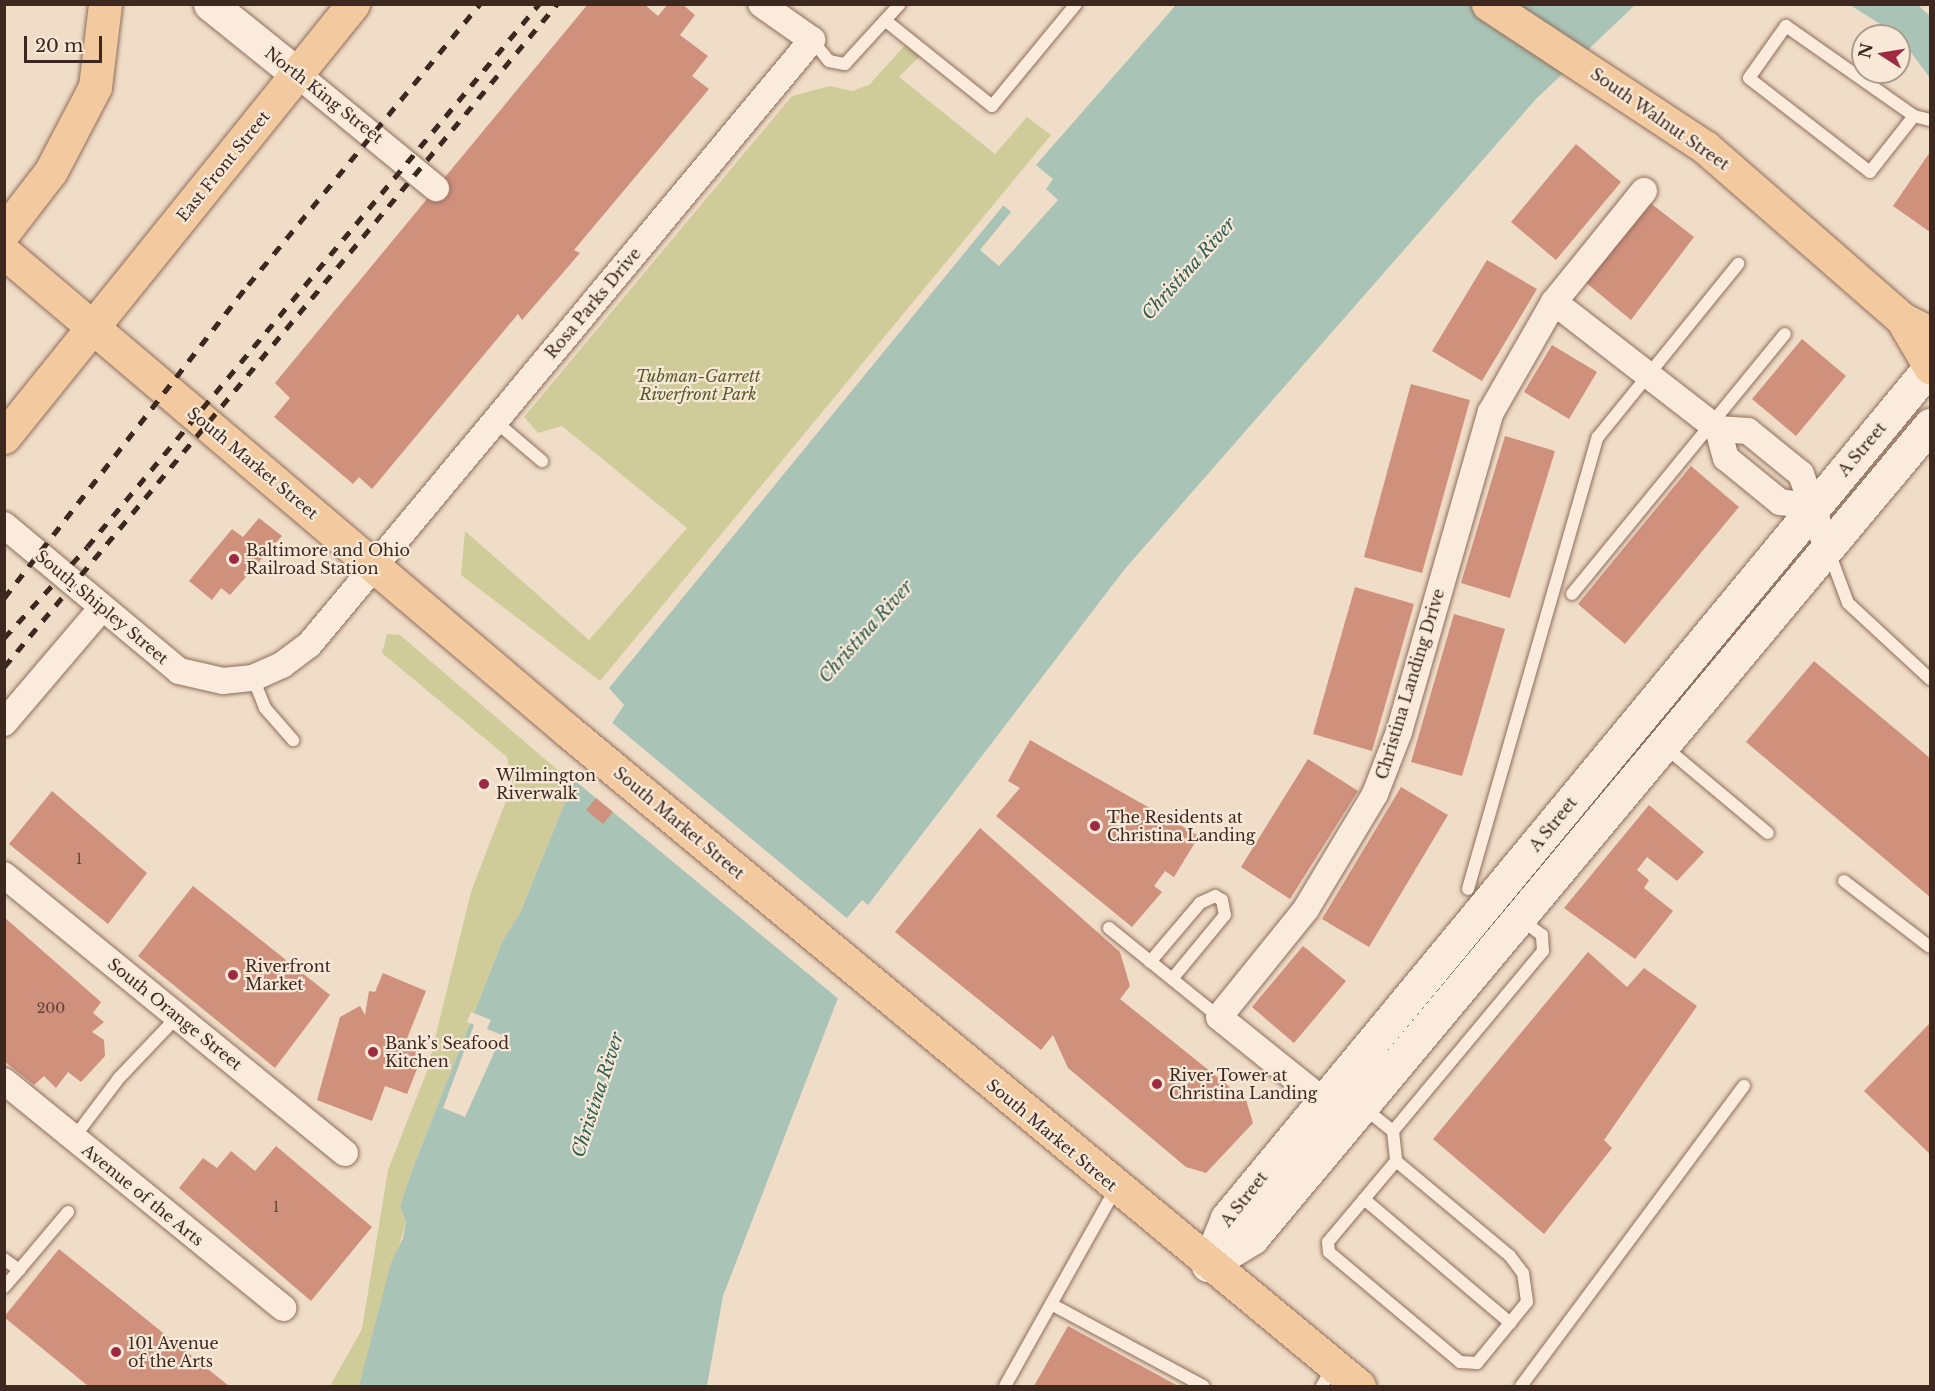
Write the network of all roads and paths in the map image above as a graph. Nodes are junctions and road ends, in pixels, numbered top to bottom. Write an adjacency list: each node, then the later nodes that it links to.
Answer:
1 (105, 4): 15 (main road)
2 (210, 4): 10 (street, North King Street)
3 (353, 4): 10 (main road, East Front Street)
4 (761, 4): 9 (street)
5 (900, 4): 8 (lane)
6 (1076, 4): 8 (lane)
7 (1488, 4): 19 (main road, South Walnut Street)
8 (886, 21): 9 (lane)
9 (812, 40): 24 (street, Rosa Parks Drive)
10 (297, 74): 13 (street, North King Street); 20 (main road, East Front Street)
11 (1914, 116): 11 (lane); 12 (lane)
12 (1930, 120)
13 (436, 189)
14 (1644, 191): 18 (street, Christina Landing Drive)
15 (4, 232)
16 (4, 252): 20 (main road, South Market Street)
17 (1738, 264): 23 (lane)
18 (1554, 302): 23 (street); 50 (street, Christina Landing Drive)
19 (1916, 326): 22 (main road, South Walnut Street)
20 (93, 327): 27 (main road, East Front Street); 32 (main road, South Market Street)
21 (1785, 334): 26 (lane)
22 (1930, 367): 29 (street, A Street)
23 (1646, 373): 26 (street); 43 (lane)
24 (495, 421): 28 (lane); 32 (street, Rosa Parks Drive)
25 (1930, 425): 31 (street, A Street)
26 (1714, 426): 29 (street); 29 (street); 33 (lane)
27 (4, 437)
28 (542, 461)
29 (1814, 507): 31 (street); 53 (street, A Street)
30 (4, 525): 34 (street, South Shipley Street)
31 (1828, 551): 36 (lane); 39 (street, A Street)
32 (374, 566): 35 (street, South Shipley Street); 58 (main road, South Market Street)
33 (1572, 594)
34 (102, 608): 35 (street, South Shipley Street); 37 (street)
35 (253, 678): 38 (lane)
36 (1930, 679)
37 (4, 723)
38 (293, 740)
39 (1665, 747): 40 (lane); 44 (street, A Street)
40 (1768, 833)
41 (4, 875): 49 (street, South Orange Street)
42 (1844, 881): 46 (lane)
43 (1468, 889)
44 (1520, 919): 53 (street, A Street); 54 (lane)
45 (1110, 928): 47 (lane)
46 (1930, 947)
47 (1150, 962): 48 (lane); 48 (lane)
48 (1172, 979): 50 (lane)
49 (177, 1016): 55 (lane); 56 (street, South Orange Street)
50 (1219, 1017): 53 (street)
51 (4, 1081): 55 (street, Avenue of the Arts)
52 (1744, 1086): 72 (lane)
53 (1345, 1110): 54 (lane); 62 (street, A Street)
54 (1393, 1131): 57 (lane)
55 (73, 1139): 66 (street, Avenue of the Arts)
56 (345, 1153)
57 (1396, 1161): 59 (lane); 67 (lane)
58 (1116, 1188): 62 (main road, South Market Street); 65 (lane)
59 (1364, 1199): 67 (lane); 67 (lane)
60 (68, 1212): 63 (lane)
61 (4, 1259): 63 (lane)
62 (1208, 1265): 68 (main road, South Market Street)
63 (19, 1270): 64 (lane)
64 (4, 1287)
65 (1051, 1304): 69 (lane); 70 (lane)
66 (283, 1308)
67 (1510, 1323)
68 (1328, 1376): 71 (main road, South Market Street)
69 (1005, 1386)
70 (1203, 1386)
71 (1359, 1386)
72 (1521, 1386)

